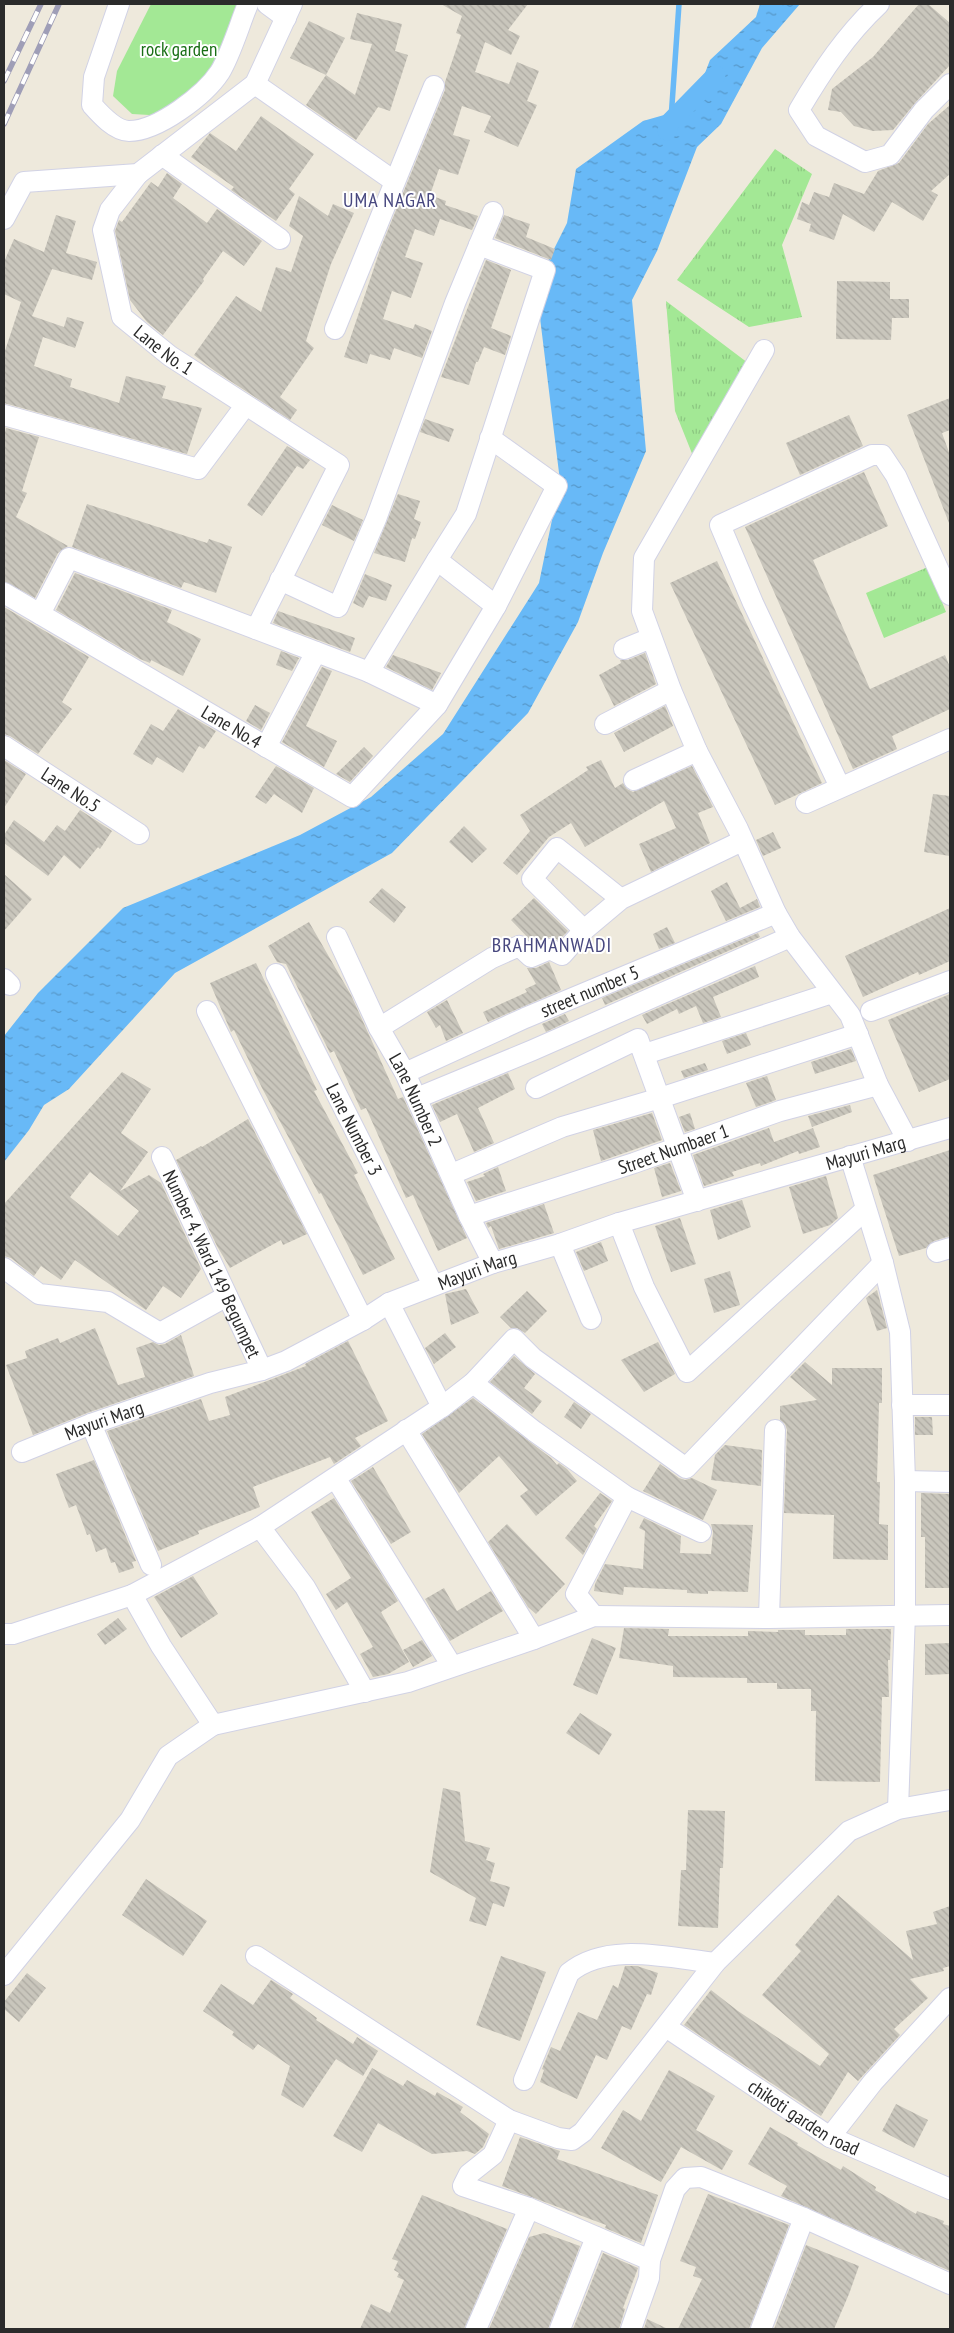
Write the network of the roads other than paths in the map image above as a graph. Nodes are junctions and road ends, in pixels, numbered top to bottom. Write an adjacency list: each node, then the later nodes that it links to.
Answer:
1 (119, 4): 2 (street)
2 (248, 4)
3 (267, 4): 5 (street)
4 (879, 4): 7 (street)
5 (289, 11): 6 (street)
6 (255, 84): 9 (street, Lane No. 1); 11 (street)
7 (950, 84)
8 (434, 86): 11 (street)
9 (162, 155): 10 (street, Lane No. 1); 14 (street)
10 (138, 174): 13 (street); 18 (street, Lane No. 1)
11 (394, 181): 16 (street)
12 (494, 212): 15 (street)
13 (4, 218)
14 (280, 239)
15 (479, 245): 20 (street); 22 (street)
16 (335, 329)
17 (764, 350): 28 (street)
18 (245, 406): 19 (street); 22 (street, Lane No. 1)
19 (4, 415)
20 (490, 438): 21 (street); 25 (street)
21 (437, 560): 25 (street); 31 (street)
22 (280, 580): 27 (street)
23 (4, 593): 26 (street, Lane No.4)
24 (950, 595): 40 (street)
25 (496, 606): 33 (street)
26 (40, 614): 27 (street); 37 (street, Lane No.4)
27 (256, 630): 30 (street)
28 (651, 638): 29 (street); 32 (street)
29 (624, 649)
30 (316, 652): 31 (street); 37 (street)
31 (369, 672): 33 (street)
32 (672, 690): 34 (street); 38 (street)
33 (437, 705): 37 (street, Lane No.4)
34 (605, 724)
35 (950, 739): 40 (street)
36 (4, 746): 42 (street, Lane No.5)
37 (266, 746)
38 (697, 751): 39 (street); 43 (street)
39 (634, 780)
40 (840, 787): 41 (street)
41 (806, 803)
42 (139, 834)
43 (742, 841): 44 (street); 45 (street)
44 (621, 899): 46 (street); 46 (street)
45 (776, 913): 48 (street); 57 (street, street number 5)
46 (584, 930): 54 (street)
47 (337, 936): 54 (street, Lane Number 2)
48 (790, 937): 51 (street); 60 (street)
49 (276, 974): 76 (street, Lane Number 3)
50 (949, 985): 53 (street)
51 (832, 994): 55 (street); 56 (street)
52 (207, 1011): 80 (street)
53 (870, 1011)
54 (379, 1028): 57 (street, Lane Number 2)
55 (858, 1034): 58 (street); 61 (street)
56 (645, 1054): 59 (street); 61 (street)
57 (405, 1073): 60 (street, Lane Number 2)
58 (878, 1085): 63 (street); 64 (street, Street Numbaer 1)
59 (536, 1088)
60 (416, 1098): 67 (street, Lane Number 2)
61 (660, 1098): 64 (street); 67 (street)
62 (950, 1128): 63 (street, Mayuri Marg)
63 (908, 1141): 65 (street, Mayuri Marg)
64 (677, 1146): 68 (street); 70 (street, Street Numbaer 1)
65 (850, 1156): 68 (street, Mayuri Marg); 69 (street)
66 (162, 1157): 77 (street, Number 4, Ward 149 Begumpet)
67 (452, 1174): 70 (street, Lane Number 2)
68 (697, 1201): 71 (street, Mayuri Marg)
69 (865, 1210): 71 (street); 74 (street)
70 (469, 1216): 73 (street, Lane Number 2)
71 (619, 1223): 72 (street, Mayuri Marg)
72 (560, 1244): 73 (street, Mayuri Marg); 79 (street)
73 (493, 1263): 76 (street, Mayuri Marg)
74 (883, 1263): 82 (street); 83 (street)
75 (4, 1268): 77 (street)
76 (433, 1285): 78 (street, Mayuri Marg)
77 (227, 1296): 81 (street, Number 4, Ward 149 Begumpet)
78 (389, 1303): 80 (street, Mayuri Marg); 85 (street)
79 (591, 1319)
80 (363, 1320): 81 (street, Mayuri Marg)
81 (262, 1370): 86 (street, Mayuri Marg)
82 (473, 1383): 85 (street); 93 (street)
83 (902, 1405): 84 (street); 91 (street)
84 (950, 1405)
85 (442, 1407): 87 (street)
86 (91, 1424): 89 (street, Mayuri Marg); 96 (street)
87 (406, 1430): 90 (street); 103 (street)
88 (774, 1430): 101 (street)
89 (22, 1452)
90 (336, 1479): 94 (street); 104 (street)
91 (905, 1481): 92 (street); 98 (street)
92 (950, 1482)
93 (627, 1497): 95 (street); 100 (street)
94 (260, 1527): 97 (street); 105 (street)
95 (701, 1532)
96 (151, 1565)
97 (132, 1595): 102 (street); 106 (street)
98 (905, 1614): 99 (street); 101 (street); 108 (street)
99 (950, 1615)
100 (594, 1616): 101 (street); 103 (street)
101 (769, 1618)
102 (4, 1634)
103 (534, 1640): 104 (street)
104 (452, 1666): 105 (street)
105 (365, 1692): 106 (street)
106 (213, 1725): 111 (street)
107 (950, 1800): 108 (street)
108 (898, 1809): 110 (street)
109 (256, 1956): 115 (street)
110 (715, 1963): 113 (street); 114 (street)
111 (4, 1974)
112 (950, 1998): 116 (street)
113 (666, 2027): 115 (street); 116 (street, chikoti garden road)
114 (524, 2080)
115 (509, 2120): 118 (street)
116 (830, 2137): 117 (street, chikoti garden road)
117 (950, 2189)
118 (529, 2208): 120 (street); 123 (street)
119 (804, 2218): 121 (street); 122 (street); 126 (street)
120 (596, 2237): 121 (street); 124 (street)
121 (650, 2260): 125 (street)
122 (950, 2284)
123 (476, 2329)
124 (560, 2329)
125 (631, 2329)
126 (761, 2329)

